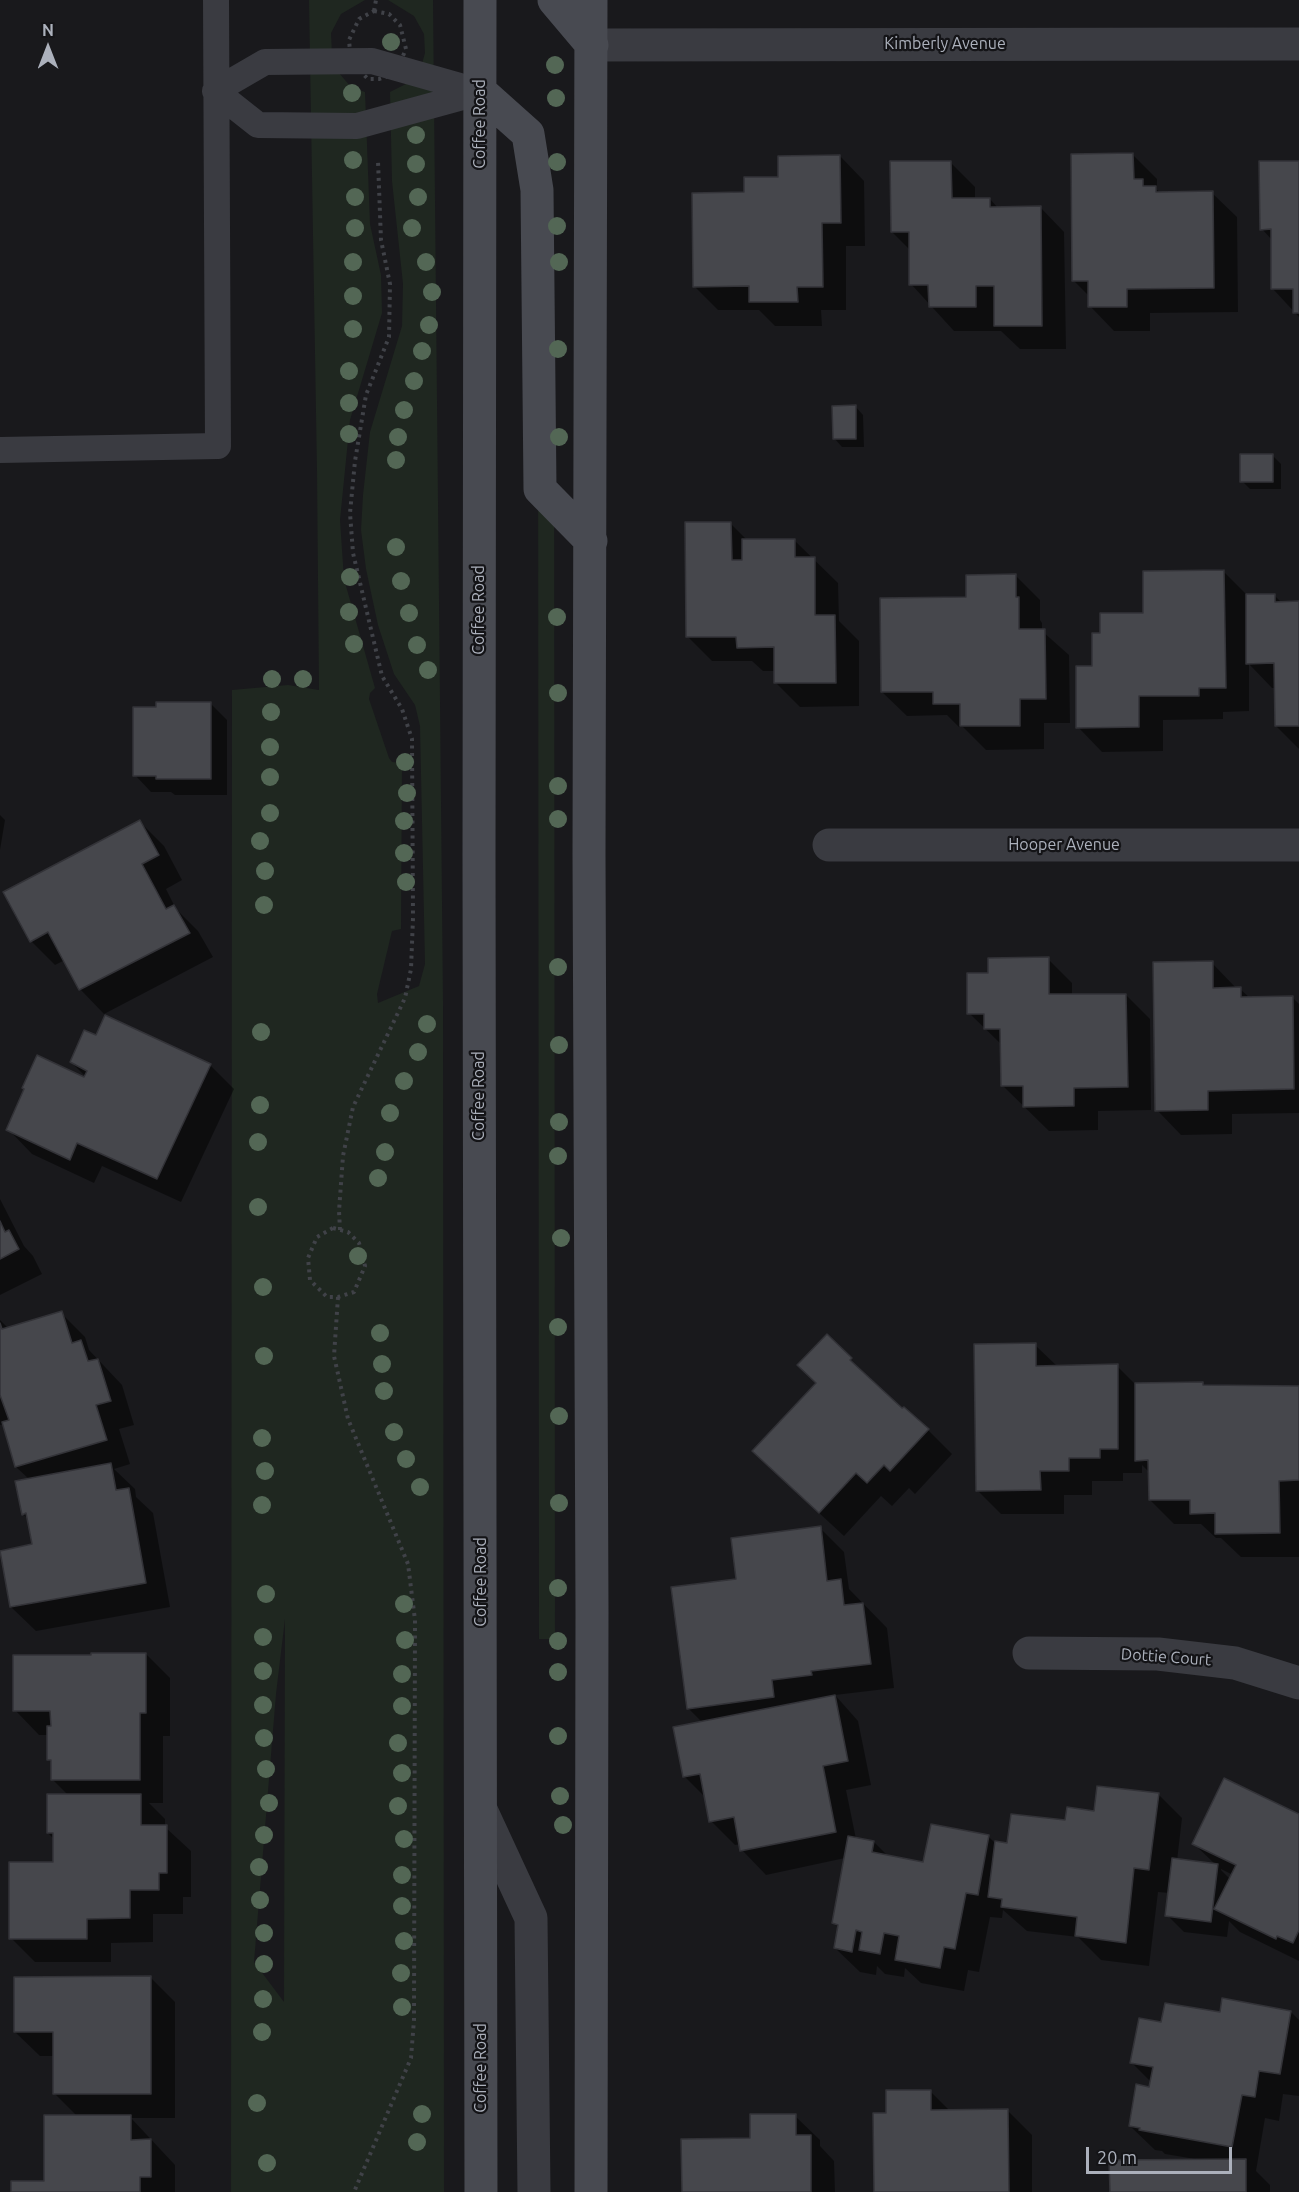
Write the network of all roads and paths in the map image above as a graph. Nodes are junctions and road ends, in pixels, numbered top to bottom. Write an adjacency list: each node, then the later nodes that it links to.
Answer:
1 (216, 0): 10 (lane)
2 (376, 0): 6 (path)
3 (480, 0): 11 (main road, Coffee Road)
4 (554, 0): 8 (main road)
5 (591, 0): 8 (main road)
6 (374, 11)
7 (1299, 44): 8 (street, Kimberly Avenue)
8 (592, 45): 14 (main road)
9 (379, 80): 12 (path)
10 (215, 91): 11 (lane); 12 (lane); 13 (lane)
11 (480, 92): 12 (lane); 14 (main road); 21 (main road, Coffee Road)
12 (376, 121): 17 (path)
13 (0, 450)
14 (591, 541): 25 (main road)
15 (829, 845): 16 (street, Hooper Avenue)
16 (1299, 845)
17 (340, 1230): 18 (path); 18 (path)
18 (338, 1297): 22 (path)
19 (1029, 1653): 20 (street, Dottie Court)
20 (1299, 1683)
21 (481, 1810): 23 (main road, Coffee Road); 24 (street)
22 (354, 2192)
23 (481, 2192)
24 (534, 2192)
25 (591, 2192)

